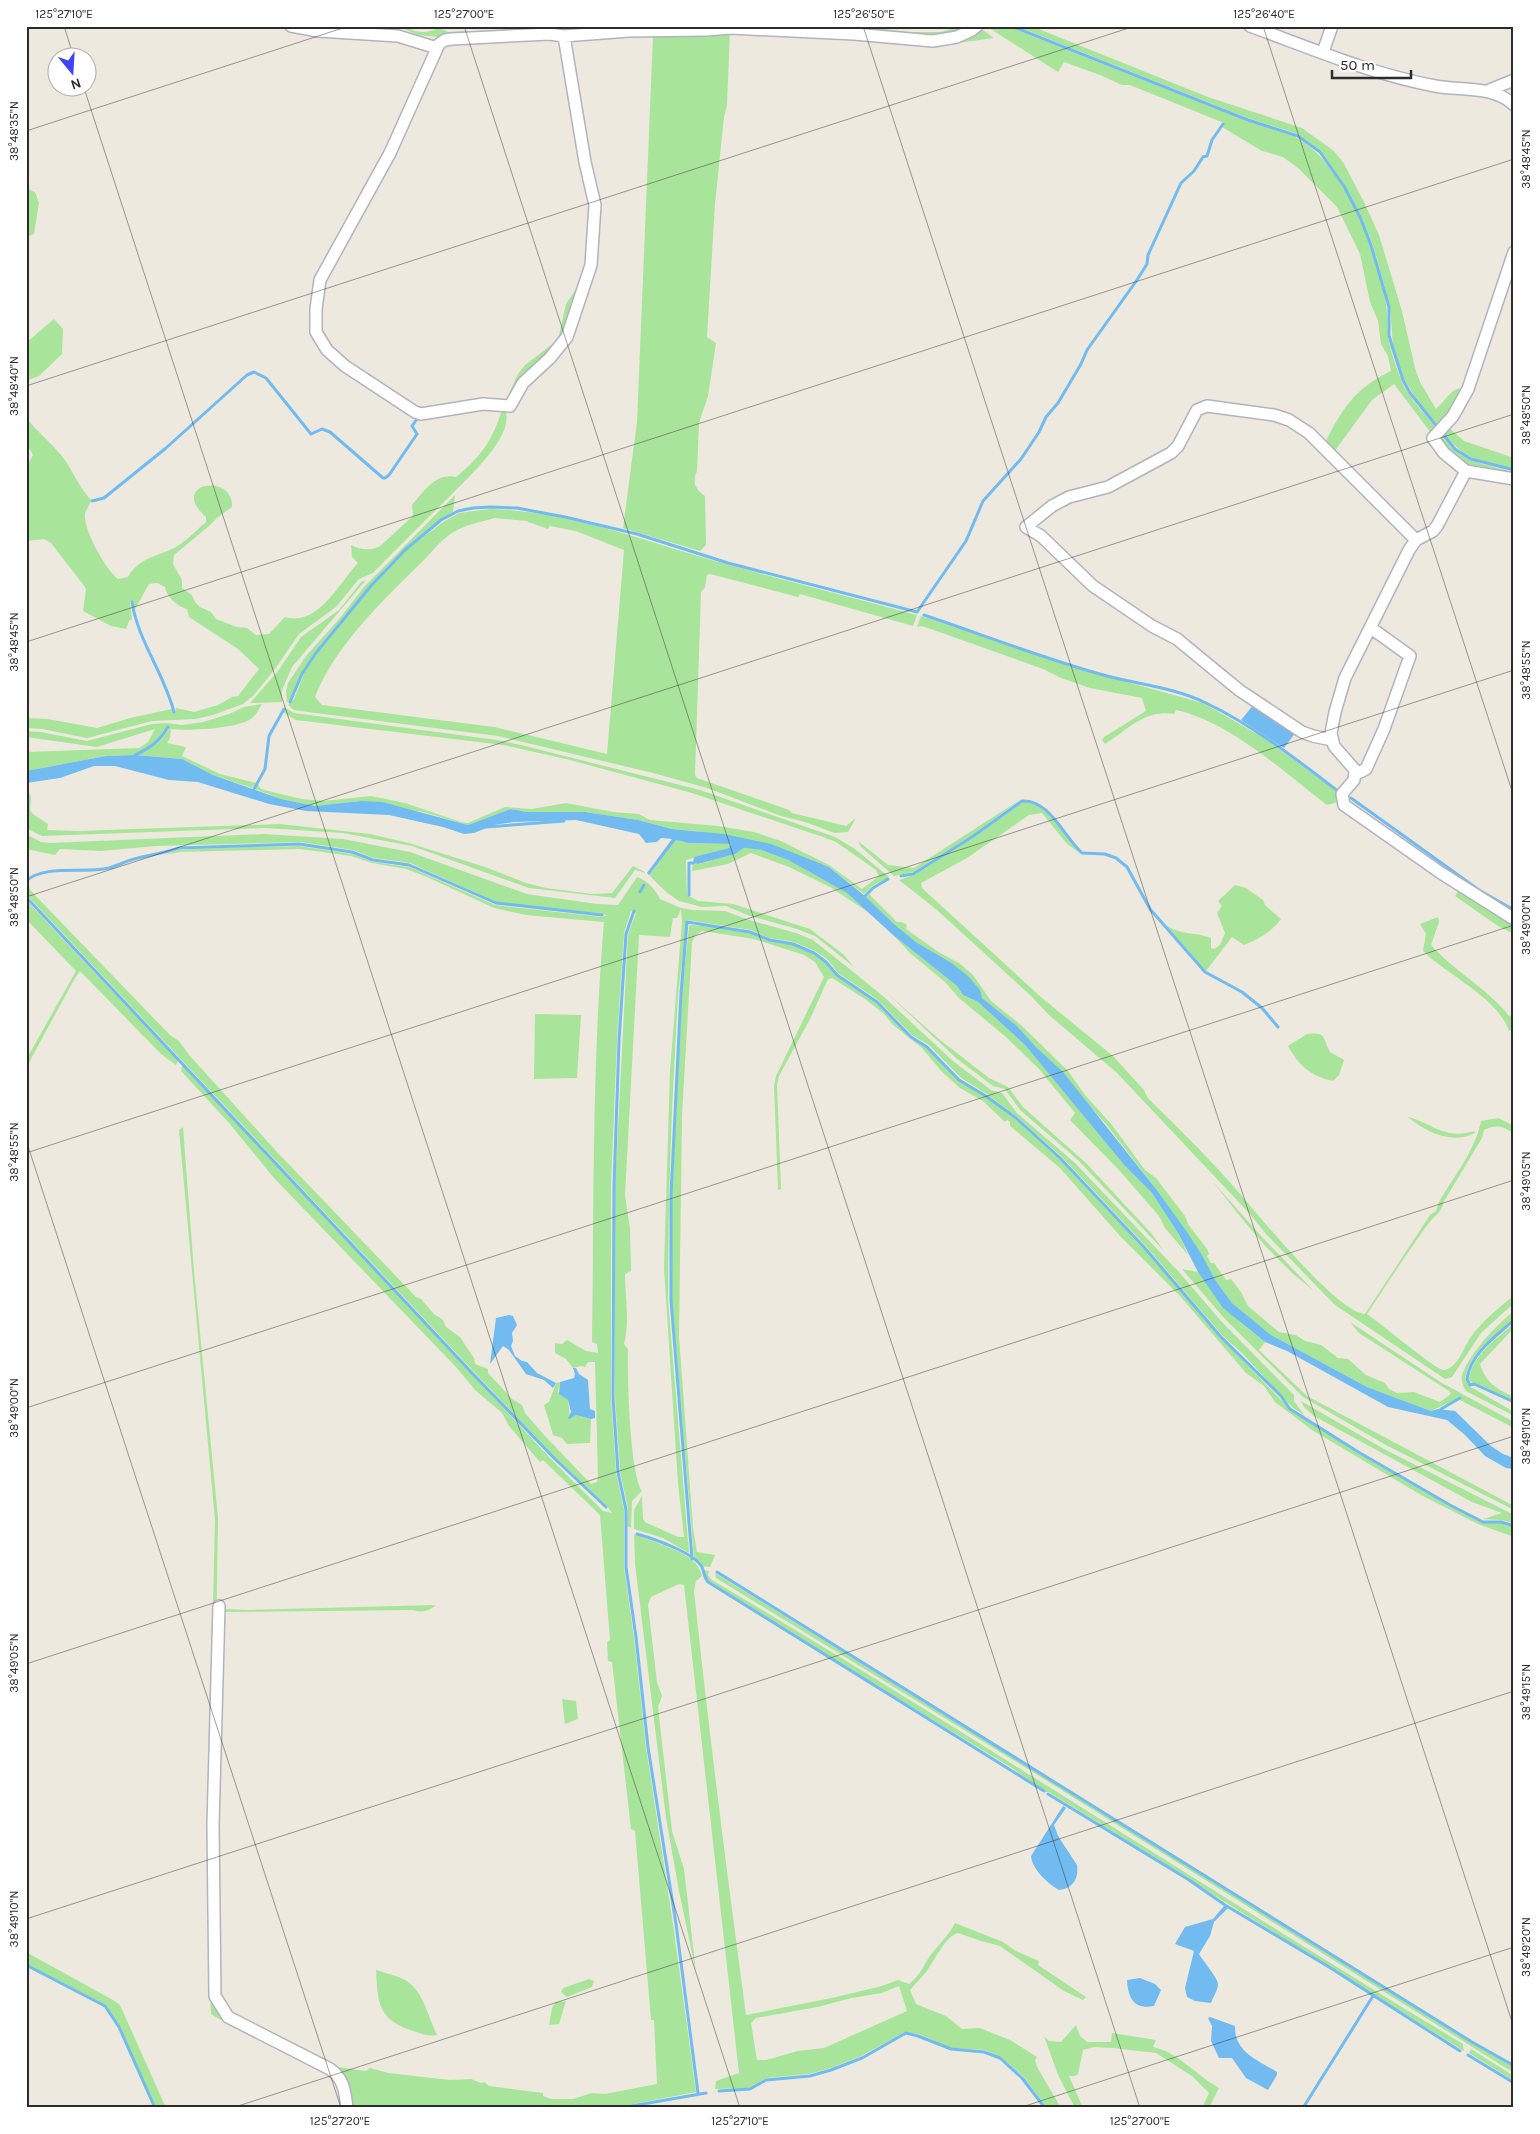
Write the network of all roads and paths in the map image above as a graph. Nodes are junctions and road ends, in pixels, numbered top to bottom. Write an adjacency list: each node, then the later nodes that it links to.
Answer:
1 (290, 26): 6 (street)
2 (977, 26): 5 (street)
3 (1250, 26): 7 (street)
4 (1332, 26): 7 (street)
5 (564, 36): 6 (street); 6 (street)
6 (437, 48)
7 (1323, 52): 9 (street)
8 (1514, 80): 9 (street)
9 (1485, 91): 10 (street)
10 (1514, 105)
11 (1514, 252): 12 (street)
12 (1466, 472): 13 (street); 14 (street)
13 (1514, 480)
14 (1416, 540): 15 (street); 16 (street)
15 (1371, 628): 16 (street); 17 (street)
16 (1332, 740): 17 (street)
17 (1356, 774): 18 (street)
18 (1514, 919)
19 (219, 1606): 20 (street)
20 (347, 2108)

